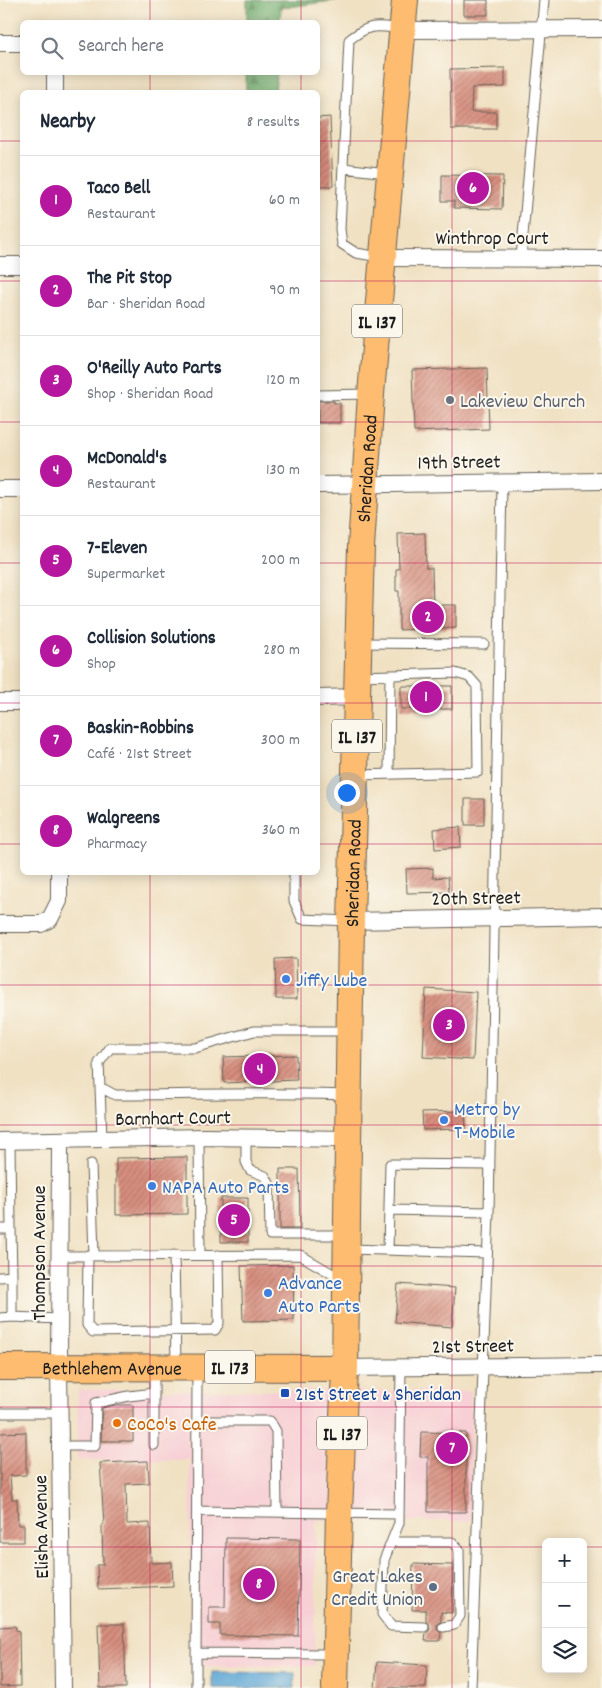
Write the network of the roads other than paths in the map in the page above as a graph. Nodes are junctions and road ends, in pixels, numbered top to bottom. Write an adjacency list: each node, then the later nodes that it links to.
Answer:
1 (405, 0): 5 (main road, Sheridan Road / IL 137)
2 (544, 0): 3 (lane)
3 (542, 29): 4 (street); 5 (street); 13 (lane)
4 (602, 29)
5 (403, 30): 10 (lane); 11 (main road, Sheridan Road / IL 137)
6 (0, 43): 7 (street)
7 (20, 43)
8 (55, 75): 9 (street)
9 (55, 90)
10 (342, 168): 11 (lane); 12 (lane)
11 (390, 173): 12 (main road, Sheridan Road / IL 137)
12 (383, 258): 13 (street, Winthrop Court); 17 (main road, Sheridan Road / IL 137)
13 (521, 258): 14 (street, Winthrop Court)
14 (602, 259)
15 (0, 265): 16 (street)
16 (20, 265)
17 (371, 394): 18 (lane); 21 (main road, Sheridan Road / IL 137)
18 (320, 395)
19 (602, 481): 20 (street, 19th Street)
20 (502, 482): 21 (street, 19th Street); 37 (lane)
21 (365, 484): 22 (street, 19th Street); 25 (main road, Sheridan Road / IL 137)
22 (320, 485)
23 (0, 489): 24 (street)
24 (20, 489)
25 (359, 643): 26 (lane); 28 (main road, Sheridan Road / IL 137)
26 (484, 644)
27 (390, 675): 28 (lane); 32 (lane); 32 (lane)
28 (358, 686): 29 (street); 33 (main road, Sheridan Road / IL 137)
29 (320, 697)
30 (0, 702): 31 (street)
31 (20, 702)
32 (389, 774): 33 (lane)
33 (356, 775): 38 (main road, Sheridan Road / IL 137)
34 (59, 875): 39 (street)
35 (294, 875): 38 (lane)
36 (602, 916): 37 (street, 20th Street)
37 (494, 918): 38 (street, 20th Street); 50 (lane)
38 (351, 921): 40 (main road, Sheridan Road / IL 137)
39 (0, 924)
40 (349, 1031): 41 (lane); 42 (main road, Sheridan Road / IL 137)
41 (100, 1088): 42 (lane); 45 (lane)
42 (348, 1095): 46 (main road, Sheridan Road / IL 137)
43 (199, 1137): 44 (street, Barnhart Court); 45 (street, Barnhart Court); 61 (lane)
44 (246, 1138): 46 (street, Barnhart Court); 56 (lane)
45 (102, 1139): 47 (street, Barnhart Court)
46 (347, 1139): 56 (main road, Sheridan Road / IL 137)
47 (60, 1140): 48 (street, Barnhart Court); 63 (street, Thompson Avenue)
48 (5, 1141): 51 (lane)
49 (91, 1164): 59 (lane)
50 (490, 1165): 52 (lane); 53 (lane)
51 (5, 1186): 55 (lane)
52 (389, 1210): 53 (lane); 57 (lane)
53 (489, 1212): 58 (lane)
54 (0, 1229): 55 (lane)
55 (11, 1229): 64 (lane)
56 (346, 1242): 57 (lane); 66 (main road, Sheridan Road / IL 137)
57 (388, 1250): 58 (lane)
58 (486, 1254): 73 (lane)
59 (91, 1255): 60 (lane); 63 (lane); 70 (lane)
60 (174, 1255): 61 (lane); 70 (lane)
61 (200, 1255): 62 (lane)
62 (218, 1255): 66 (lane); 70 (lane)
63 (60, 1256): 69 (street, Thompson Avenue)
64 (12, 1276): 65 (lane); 67 (lane)
65 (0, 1277)
66 (346, 1282): 77 (main road, Sheridan Road / IL 137)
67 (12, 1317): 68 (lane); 69 (lane)
68 (0, 1318)
69 (59, 1319): 72 (street, Thompson Avenue)
70 (176, 1330): 75 (lane)
71 (602, 1365): 73 (street, 21st Street)
72 (59, 1366): 74 (main road, Bethlehem Avenue / IL 173); 75 (main road, Bethlehem Avenue / IL 173); 80 (street, Elisha Avenue)
73 (482, 1366): 76 (street, 21st Street); 96 (lane)
74 (0, 1367)
75 (176, 1367): 77 (main road, Bethlehem Avenue / IL 173); 78 (lane); 81 (lane)
76 (401, 1367): 77 (street, 21st Street); 87 (lane)
77 (345, 1368): 86 (main road, Sheridan Road / IL 137)
78 (154, 1393): 82 (lane); 83 (lane)
79 (0, 1413): 80 (lane)
80 (60, 1413): 83 (street, Elisha Avenue)
81 (197, 1421): 84 (lane); 85 (lane)
82 (154, 1445)
83 (60, 1446): 93 (street, Elisha Avenue)
84 (196, 1511): 85 (lane); 91 (lane)
85 (277, 1512): 86 (lane)
86 (339, 1514): 87 (lane); 92 (main road, Sheridan Road / IL 137)
87 (399, 1514): 88 (lane)
88 (392, 1542): 89 (lane); 90 (lane)
89 (424, 1627)
90 (442, 1627)
91 (196, 1653): 92 (lane); 94 (lane)
92 (335, 1654): 95 (main road, Sheridan Road / IL 137)
93 (62, 1688)
94 (196, 1688)
95 (335, 1688)
96 (471, 1688)

